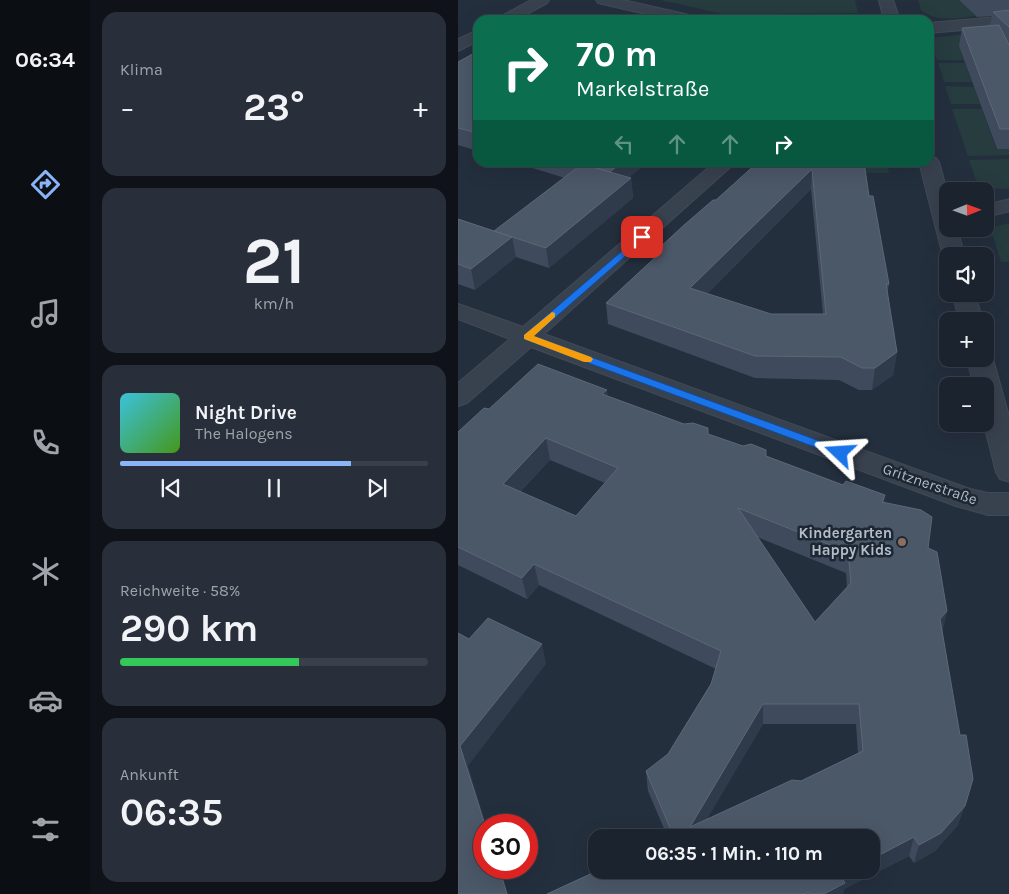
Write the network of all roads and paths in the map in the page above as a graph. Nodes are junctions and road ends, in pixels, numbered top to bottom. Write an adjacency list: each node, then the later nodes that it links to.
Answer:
1 (542, 0): 4 (street)
2 (603, 0): 5 (street)
3 (886, 0): 6 (street)
4 (514, 15)
5 (671, 15)
6 (890, 15)
7 (1010, 22): 8 (street)
8 (934, 28)
9 (473, 38): 10 (street)
10 (458, 46)
11 (721, 167): 17 (street)
12 (931, 167): 13 (street)
13 (939, 194)
14 (1010, 205): 15 (street)
15 (994, 209)
16 (458, 311): 17 (street, Gritznerstraße)
17 (527, 337): 19 (street); 21 (street, Gritznerstraße)
18 (982, 367): 20 (street)
19 (458, 397)
20 (1010, 472)
21 (1010, 504)

